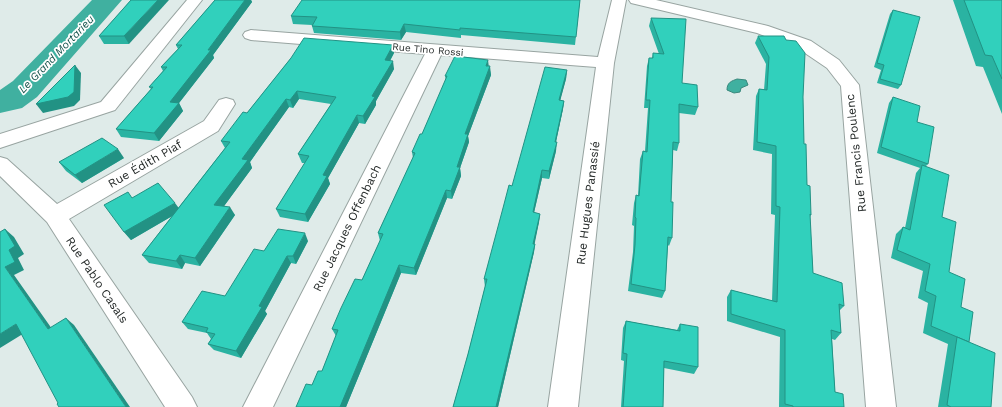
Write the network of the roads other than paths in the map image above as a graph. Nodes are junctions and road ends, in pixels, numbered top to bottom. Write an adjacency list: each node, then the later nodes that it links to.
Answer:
1 (195, 0): 8 (street)
2 (619, 0): 6 (street, Rue Hugues Panassié)
3 (636, 0): 14 (street, Rue Francis Poulenc)
4 (251, 35): 5 (street, Rue Tino Rossi)
5 (436, 50): 6 (street, Rue Tino Rossi); 12 (street, Rue Jacques Offenbach)
6 (605, 63): 13 (street, Rue Hugues Panassié)
7 (226, 104): 10 (street, Rue Édith Piaf)
8 (0, 141)
9 (0, 164): 10 (street, Rue Pablo Casals)
10 (55, 216): 11 (street, Rue Pablo Casals)
11 (182, 407)
12 (258, 407)
13 (563, 407)
14 (881, 407)

